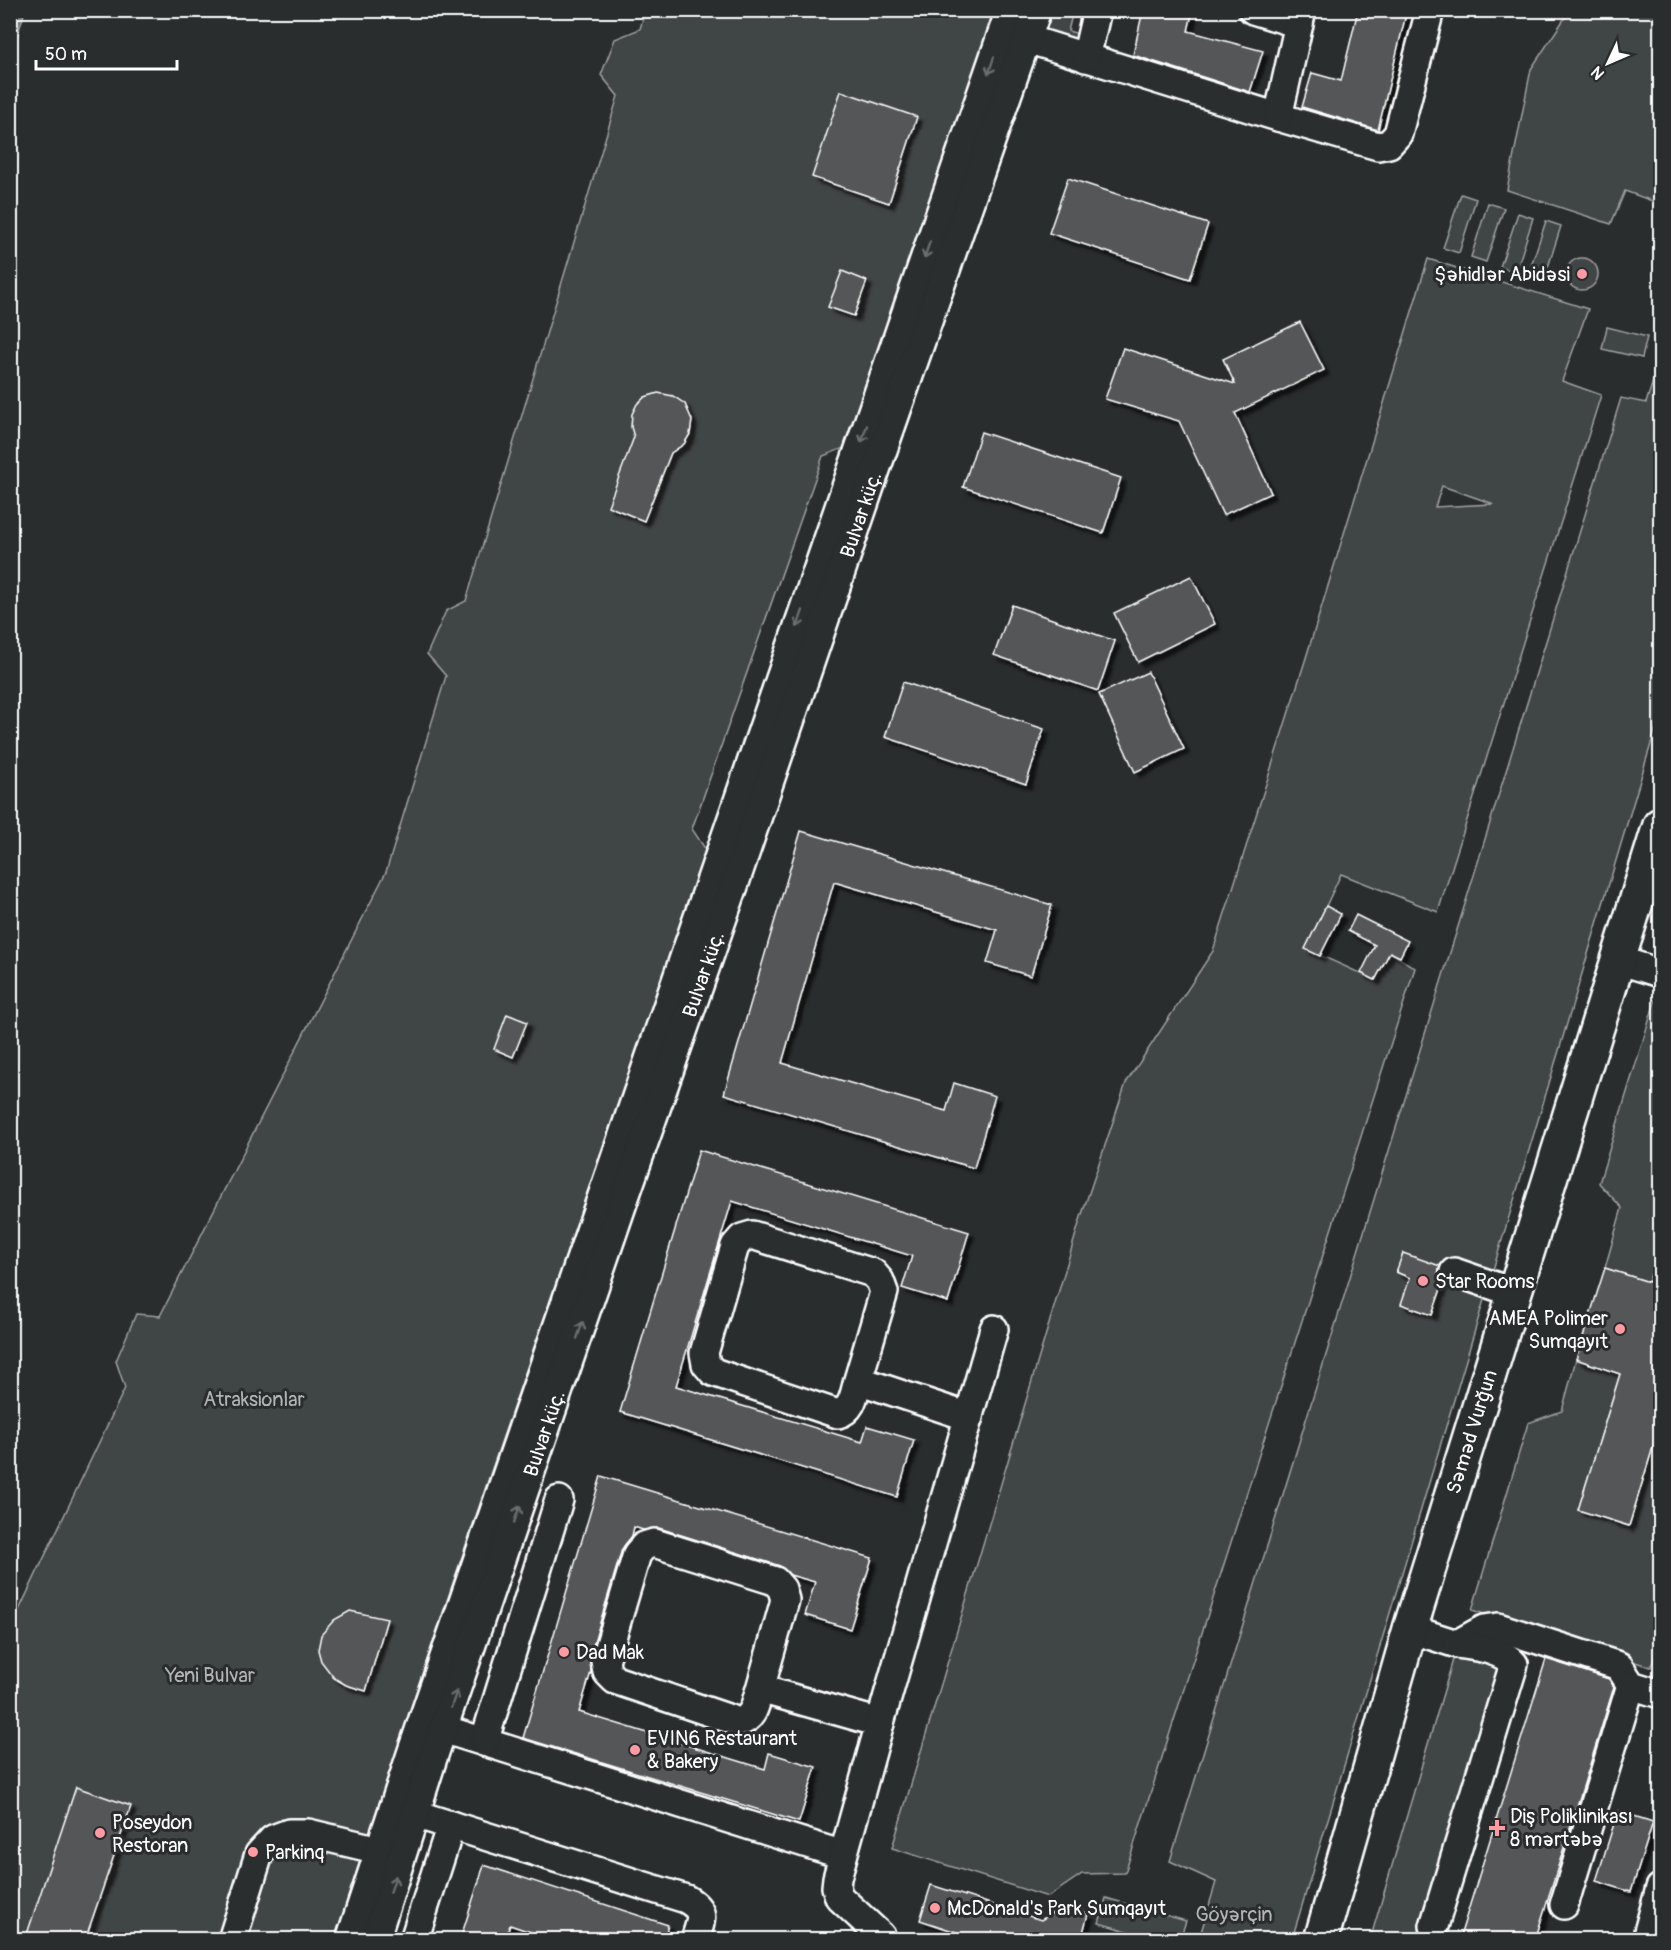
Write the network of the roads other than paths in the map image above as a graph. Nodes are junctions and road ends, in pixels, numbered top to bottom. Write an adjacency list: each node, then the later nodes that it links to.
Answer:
1 (1010, 10): 10 (street, Bulvar küç., one-way to 10)
2 (1037, 10): 7 (street, Bulvar küç.)
3 (1097, 10): 8 (street)
4 (1253, 10): 6 (street)
5 (1430, 10): 9 (street)
6 (1301, 17): 9 (street)
7 (1027, 39): 8 (street); 10 (street, Bulvar küç.)
8 (1086, 58): 9 (street)
9 (1278, 117)
10 (859, 483): 12 (street, Bulvar küç.)
11 (1660, 825): 13 (main road, Səməd Vurğun)
12 (723, 882): 27 (street, Bulvar küç., one-way to 12); 31 (street, Bulvar küç.)
13 (1618, 960): 14 (street); 16 (main road, Səməd Vurğun)
14 (1660, 973)
15 (1454, 1272): 16 (street)
16 (1515, 1293): 21 (main road, Səməd Vurğun)
17 (994, 1329): 19 (street)
18 (858, 1380): 18 (street); 19 (street)
19 (969, 1417): 26 (street)
20 (559, 1500): 28 (street)
21 (1410, 1629): 22 (street); 43 (main road, Səməd Vurğun)
22 (1457, 1644): 23 (street); 35 (street)
23 (1631, 1685): 25 (street); 34 (street)
24 (760, 1689): 24 (street); 26 (street)
25 (1660, 1694)
26 (880, 1723): 32 (street)
27 (443, 1729): 28 (street); 29 (street, Bulvar küç.)
28 (484, 1742): 32 (street)
29 (415, 1814): 30 (street); 39 (street, Bulvar küç., one-way to 29)
30 (451, 1825): 40 (street); 41 (street)
31 (379, 1850): 37 (street); 38 (street, Bulvar küç.)
32 (843, 1855): 42 (street)
33 (1660, 1888): 36 (street)
34 (1564, 1905)
35 (1434, 1926)
36 (1660, 1936)
37 (232, 1940)
38 (350, 1940)
39 (375, 1940)
40 (414, 1940)
41 (695, 1940)
42 (882, 1940)
43 (1321, 1940)

